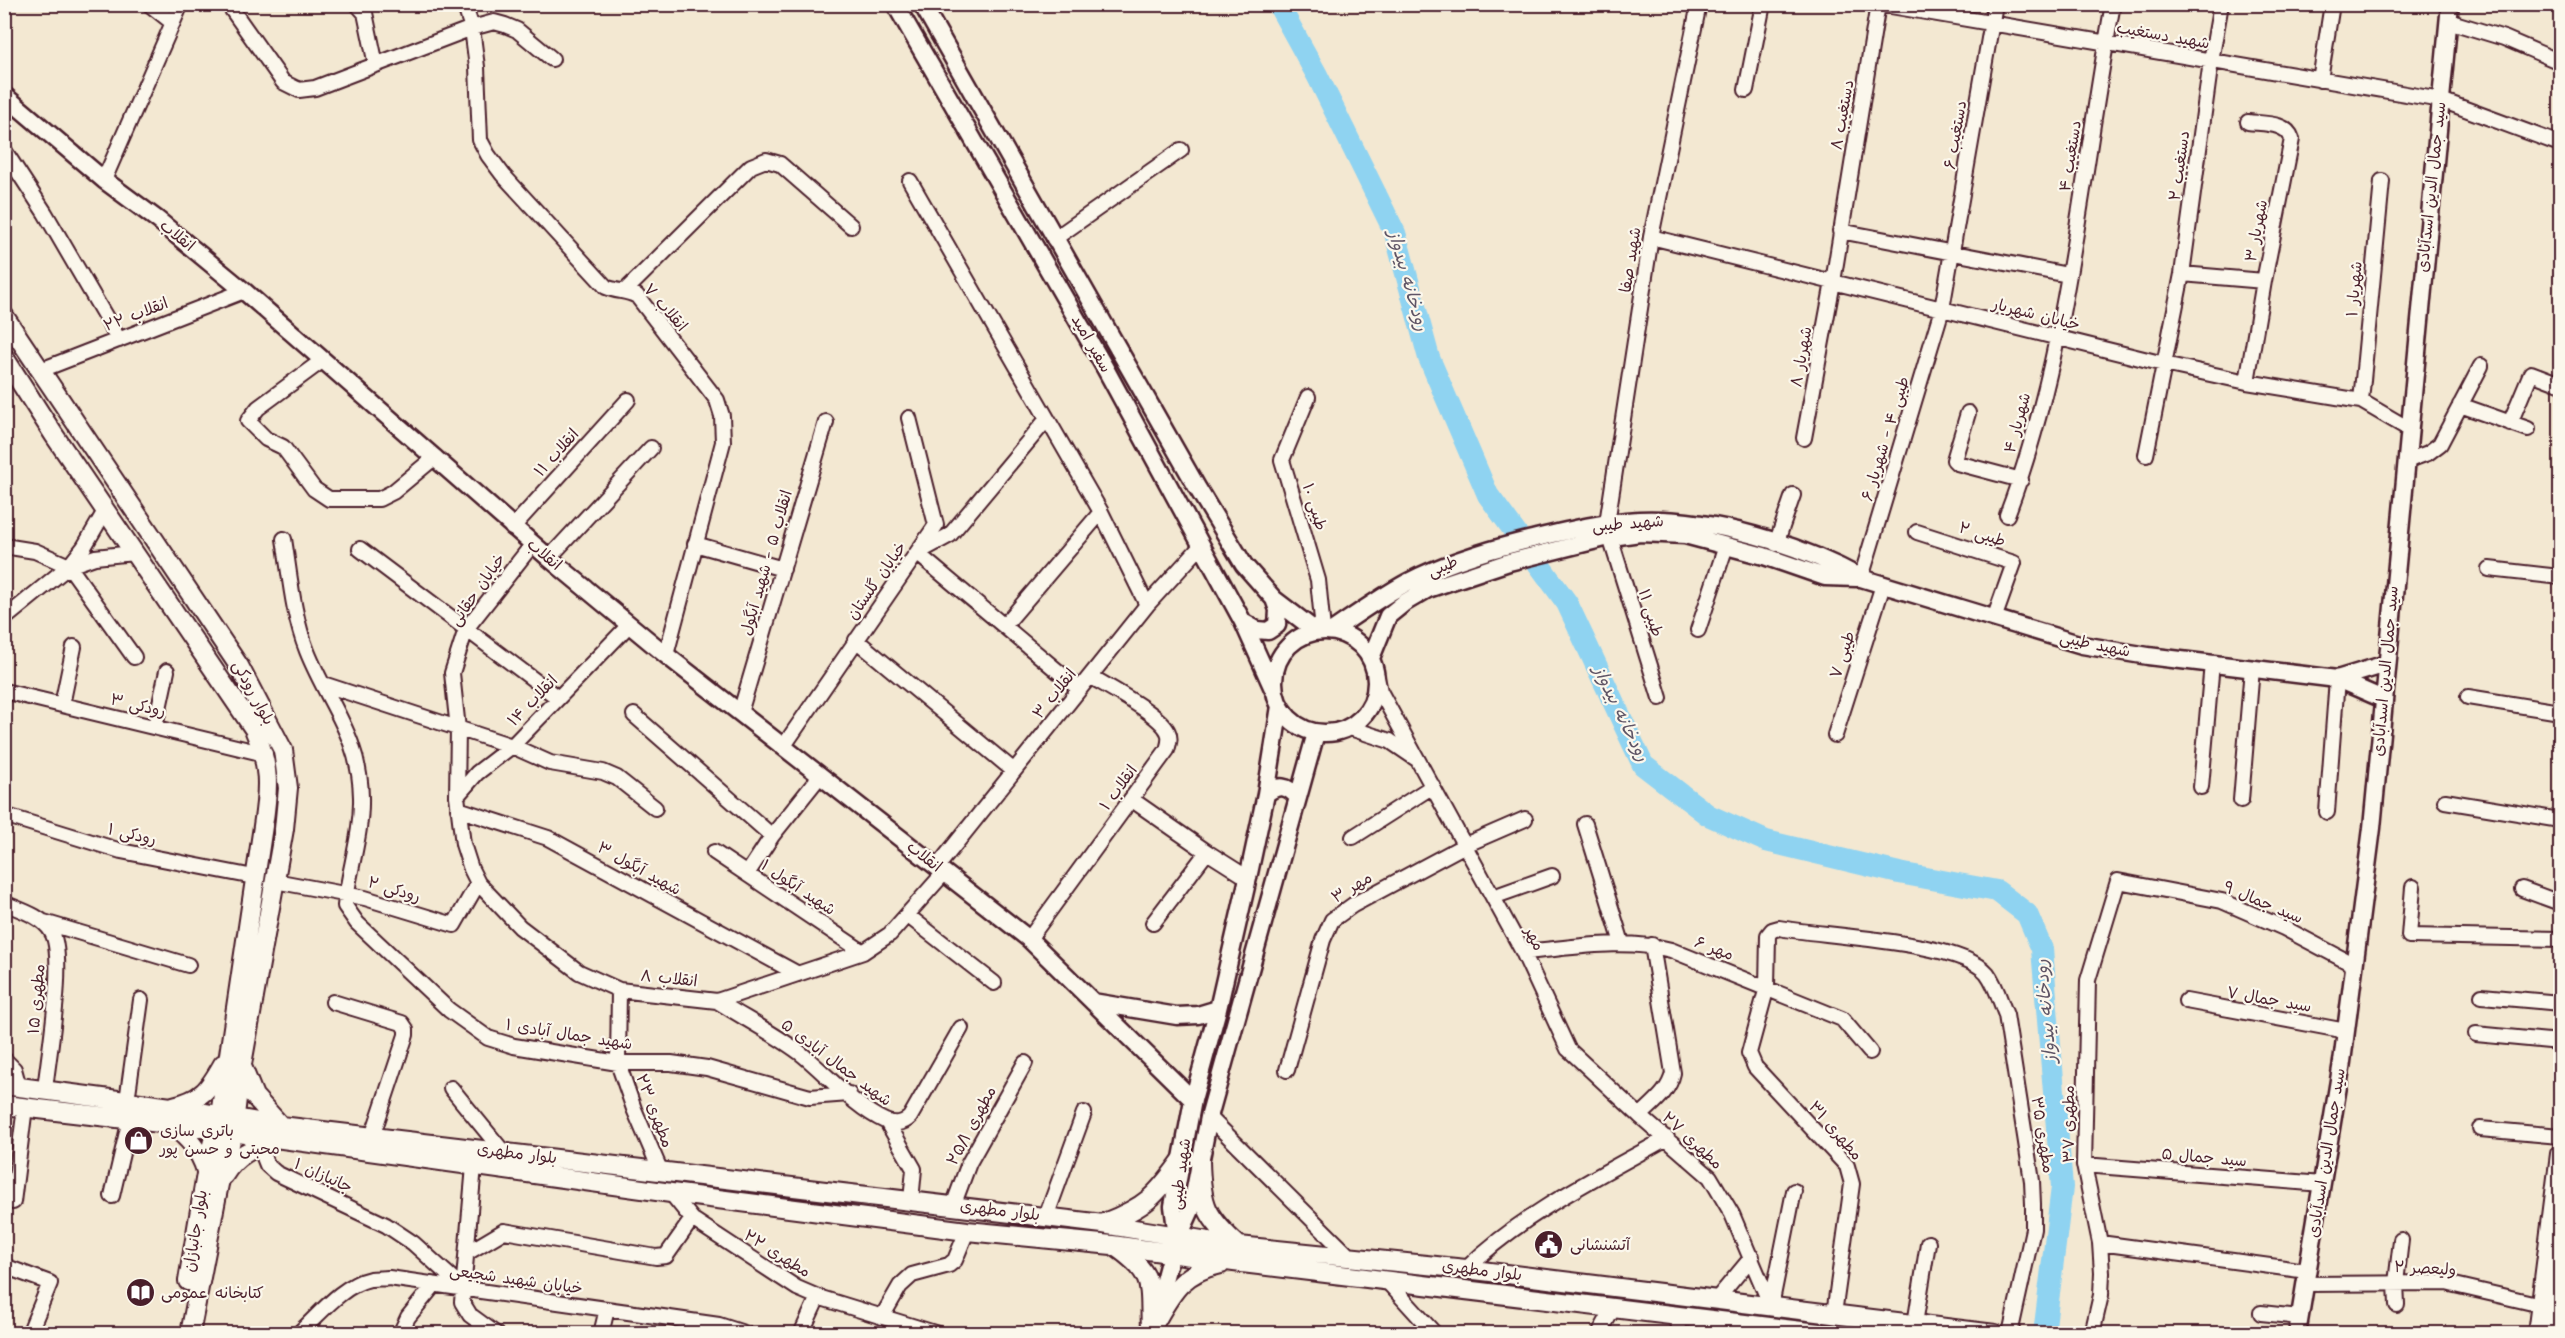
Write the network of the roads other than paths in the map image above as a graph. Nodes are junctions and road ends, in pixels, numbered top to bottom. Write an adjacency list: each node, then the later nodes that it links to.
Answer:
1 (149, 4): 16 (street)
2 (181, 4): 16 (street)
3 (228, 4): 23 (street)
4 (357, 4): 23 (street)
5 (464, 4): 18 (street, انقلاب ۷)
6 (895, 4): 86 (street, سفیر امید)
7 (922, 4): 38 (street, سفیر امید)
8 (1699, 4): 37 (street, شهید صفا)
9 (1762, 4): 25 (street)
10 (1879, 4): 17 (street, شهید دستغیب); 36 (street, دستغیب ۸)
11 (1995, 4): 17 (street, دستغیب ۶)
12 (2113, 4): 19 (street, دستغیب ۴)
13 (2221, 4): 21 (street, دستغیب ۲)
14 (2332, 4): 24 (street)
15 (2449, 13): 22 (street); 27 (street, سید جمال الدین اسدآبادی)
16 (173, 23): 32 (street)
17 (1992, 24): 19 (street, شهید دستغیب); 39 (street, دستغیب ۶)
18 (472, 28): 20 (street); 23 (street); 44 (street, انقلاب ۷)
19 (2106, 43): 21 (street, شهید دستغیب); 41 (street, دستغیب ۴)
20 (552, 59)
21 (2211, 61): 24 (street, شهید دستغیب); 40 (street, دستغیب ۲)
22 (2560, 62)
23 (376, 65)
24 (2320, 80): 27 (street, شهید دستغیب)
25 (1746, 90)
26 (4, 95): 32 (street, انقلاب)
27 (2440, 100): 29 (street, شهید دستغیب); 66 (street, سید جمال الدین اسدآبادی)
28 (2248, 122): 42 (street, شهریار ۳)
29 (2560, 144)
30 (4, 150): 49 (street)
31 (1181, 150): 38 (street)
32 (104, 180): 45 (street, انقلاب)
33 (910, 181): 63 (street)
34 (2382, 181): 59 (street, شهریار ۱)
35 (851, 226): 44 (street)
36 (1840, 231): 39 (street); 43 (street, دستغیب ۸)
37 (1651, 237): 43 (street, خیابان شهریار); 79 (street, شهید صفا)
38 (1054, 239): 100 (street, سفیر امید)
39 (1952, 252): 41 (street); 46 (street, دستغیب ۶)
40 (2182, 274): 42 (street); 52 (street, دستغیب ۲)
41 (2068, 275): 48 (street, دستغیب ۴)
42 (2264, 281): 55 (street, شهریار ۳)
43 (1833, 282): 46 (street, خیابان شهریار); 68 (street, شهریار ۸)
44 (626, 290): 85 (street, انقلاب ۷)
45 (244, 291): 49 (street, انقلاب ۲۲); 51 (street, انقلاب)
46 (1942, 309): 48 (street, خیابان شهریار); 98 (street, طیبی ۴ - شهریار ۶)
47 (4, 316): 54 (main road, بلوار رودکی)
48 (2058, 338): 52 (street, خیابان شهریار); 73 (street, شهریار ۴)
49 (119, 340): 54 (street, انقلاب ۲۲)
50 (4, 357): 75 (main road, بلوار رودکی)
51 (323, 360): 71 (street, انقلاب); 71 (street)
52 (2164, 364): 55 (street, خیابان شهریار); 70 (street, دستغیب ۲)
53 (2481, 366): 60 (street)
54 (41, 370): 168 (main road, بلوار رودکی)
55 (2247, 382): 59 (street, خیابان شهریار)
56 (2560, 384): 65 (street)
57 (1308, 397): 109 (street, طیبی ۱۰)
58 (628, 400): 78 (street, انقلاب ۱۱)
59 (2361, 401): 66 (street, خیابان شهریار)
60 (2460, 405): 65 (street); 72 (street)
61 (1968, 413): 73 (street)
62 (909, 418): 91 (street, خیابان گلستان)
63 (1047, 420): 76 (street); 91 (street)
64 (826, 422): 95 (street, انقلاب ۵ - شهید آبگول)
65 (2510, 423): 67 (street)
66 (2409, 429): 72 (street, سید جمال الدین اسدآبادی)
67 (2528, 429)
68 (1804, 438)
69 (651, 448): 93 (street)
70 (2146, 455)
71 (435, 458): 78 (street, انقلاب)
72 (2406, 461): 115 (street, سید جمال الدین اسدآبادی)
73 (2020, 480): 77 (street, شهریار ۴)
74 (1793, 495): 83 (street)
75 (105, 511): 90 (main road, بلوار رودکی); 94 (street)
76 (1101, 512): 101 (street); 106 (street)
77 (2007, 515)
78 (512, 528): 84 (street, انقلاب)
79 (1608, 530): 82 (street, شهید طیبی); 83 (street, شهید طیبی); 88 (street, شهید طیبی); 126 (street, طیبی ۱۱)
80 (1917, 532): 103 (street, طیبی ۲)
81 (284, 539): 121 (street)
82 (1567, 539): 92 (street, طیبی)
83 (1776, 543): 98 (street, شهید طیبی)
84 (532, 544): 93 (street, انقلاب); 107 (street, خیابان حقانی)
85 (695, 544): 95 (street); 112 (street, انقلاب ۷)
86 (1202, 545): 101 (street, انقلاب ۳); 104 (street, سفیر امید)
87 (4, 546): 94 (street)
88 (1725, 546): 98 (street, شهید طیبی); 108 (street)
89 (360, 549): 107 (street)
90 (134, 553): 94 (street); 140 (main road, بلوار رودکی)
91 (917, 553): 106 (street); 110 (street, خیابان گلستان)
92 (1508, 553): 109 (street, طیبی); 116 (street, طیبی)
93 (549, 558): 105 (street, انقلاب)
94 (69, 566): 102 (street); 113 (street)
95 (783, 569): 131 (street, انقلاب ۵ - شهید آبگول)
96 (2489, 569): 97 (street)
97 (2560, 577)
98 (1861, 578): 99 (street, شهید طیبی)
99 (1883, 585): 103 (street, شهید طیبی); 137 (street, طیبی ۷)
100 (1274, 599): 104 (street); 109 (street, سفیر امید)
101 (1147, 606): 119 (street, انقلاب ۳)
102 (4, 619)
103 (1994, 619): 114 (street, شهید طیبی)
104 (1243, 622): 127 (street, سفیر امید)
105 (629, 625): 112 (street, انقلاب); 125 (street, انقلاب ۱۴)
106 (1004, 626): 122 (street)
107 (466, 629): 125 (street); 135 (street, خیابان حقانی)
108 (1698, 630)
109 (1324, 631): 116 (street); 127 (street)
110 (856, 640): 139 (street, خیابان گلستان); 142 (street)
111 (74, 647): 129 (street)
112 (666, 655): 131 (street, انقلاب)
113 (134, 657)
114 (2212, 663): 117 (street, شهید طیبی); 145 (street)
115 (2386, 664): 120 (street, شهید طیبی); 128 (street, سید جمال الدین اسدآبادی)
116 (1373, 665): 134 (street); 141 (street, مهر)
117 (2252, 668): 120 (street, شهید طیبی); 149 (street)
118 (167, 671): 133 (street)
119 (1090, 676): 122 (street, انقلاب ۳); 148 (street, انقلاب ۱)
120 (2337, 679): 128 (street, شهید طیبی); 153 (street)
121 (322, 684): 135 (street); 173 (street)
122 (1079, 689): 142 (street, انقلاب ۳)
123 (4, 691): 129 (street, رودکی ۳)
124 (2468, 697): 130 (street)
125 (558, 698): 138 (street, انقلاب ۱۴)
126 (1660, 698)
127 (1277, 699): 136 (street); 146 (street, شهید طیبی)
128 (2383, 699): 186 (street, سید جمال الدین اسدآبادی)
129 (62, 705): 133 (street, رودکی ۳)
130 (2560, 712)
131 (740, 713): 139 (street, انقلاب)
132 (633, 715): 158 (street)
133 (155, 727): 140 (street, رودکی ۳)
134 (1350, 728): 136 (street); 141 (street, مهر)
135 (458, 729): 138 (street); 151 (street, خیابان حقانی)
136 (1316, 733): 147 (street, شهید طیبی)
137 (1835, 735)
138 (512, 746): 151 (street, انقلاب ۱۴); 152 (street)
139 (783, 747): 143 (street, انقلاب)
140 (265, 754): 166 (main road, بلوار رودکی)
141 (1419, 761): 144 (street, مهر)
142 (1014, 771): 163 (street, انقلاب ۳)
143 (820, 776): 158 (street); 163 (street, انقلاب)
144 (1433, 786): 159 (street); 160 (street, مهر)
145 (2201, 787)
146 (1266, 794): 147 (street); 167 (street, شهید طیبی)
147 (1298, 798): 221 (street, شهید طیبی)
148 (1131, 799): 162 (street); 180 (street, انقلاب ۱)
149 (2241, 800)
150 (2445, 801): 156 (street)
151 (457, 802): 170 (street, انقلاب ۸); 188 (street, شهید آبگول ۳)
152 (655, 808)
153 (2326, 812)
154 (4, 815): 166 (street, رودکی ۱)
155 (1525, 819): 160 (street, مهر ۳)
156 (2560, 820)
157 (1585, 824): 182 (street)
158 (772, 836): 164 (street)
159 (1353, 837)
160 (1465, 845): 174 (street, مهر); 209 (street, مهر ۳)
161 (714, 852): 164 (street, شهید آبگول ۱)
162 (1207, 852): 167 (street); 179 (street)
163 (940, 870): 177 (street, انقلاب ۸); 180 (street, انقلاب)
164 (747, 874): 184 (street, شهید آبگول ۱)
165 (1552, 876): 174 (street)
166 (254, 877): 206 (main road, بلوار رودکی)
167 (1248, 878): 199 (street, شهید طیبی)
168 (275, 881): 173 (street, رودکی ۲); 206 (main road, بلوار رودکی)
169 (2118, 881): 186 (street, سید جمال ۹); 233 (street, مطهری ۳۷)
170 (478, 883): 173 (street, رودکی ۲); 191 (street, انقلاب ۸)
171 (2413, 886): 181 (street)
172 (2522, 889): 176 (street)
173 (346, 893): 207 (street, شهید جمال آبادی ۱)
174 (1493, 897): 185 (street, مهر)
175 (4, 903): 178 (street)
176 (2560, 903)
177 (907, 915): 184 (street, انقلاب ۸); 189 (street)
178 (44, 922): 187 (street); 212 (street, مطهری ۱۵)
179 (1153, 923)
180 (1029, 939): 197 (street, انقلاب)
181 (2560, 939)
182 (1622, 944): 183 (street, مهر ۶); 185 (street, مهر ۶)
183 (1652, 945): 190 (street, مهر ۶); 220 (street)
184 (863, 952): 188 (street, انقلاب ۸)
185 (1523, 952): 220 (street, مهر)
186 (2354, 964): 201 (street, سید جمال الدین اسدآبادی)
187 (188, 965)
188 (798, 974): 194 (street, انقلاب ۸)
189 (994, 983)
190 (1767, 987): 204 (street, مهر ۶); 274 (street, مطهری ۳۱); 296 (street, مطهری ۳۵)
191 (619, 990): 194 (street, انقلاب ۸); 207 (street, مطهری ۲۳)
192 (2482, 996): 198 (street)
193 (141, 1000): 214 (street)
194 (717, 1001): 213 (street, شهید جمال آبادی ۵)
195 (2186, 1001): 201 (street, سید جمال ۷)
196 (333, 1002): 228 (street)
197 (1093, 1002): 199 (street); 215 (street, انقلاب)
198 (2560, 1003)
199 (1218, 1009): 215 (street, شهید طیبی)
200 (961, 1028): 223 (street, شهید جمال آبادی ۵)
201 (2346, 1030): 237 (street, سید جمال الدین اسدآبادی)
202 (2476, 1034): 203 (street)
203 (2560, 1042)
204 (1870, 1052)
205 (4, 1059): 210 (street)
206 (235, 1060): 219 (main road); 224 (main road, بلوار رودکی); 226 (main road)
207 (618, 1063): 213 (street, شهید جمال آبادی ۱); 235 (street, مطهری ۲۳)
208 (1025, 1063): 243 (street, مطهری ۲۵/۱)
209 (1287, 1070)
210 (12, 1086): 212 (main road, بلوار مطهری)
211 (450, 1088): 230 (street)
212 (45, 1090): 214 (main road, بلوار مطهری)
213 (849, 1094): 223 (street, شهید جمال آبادی ۵)
214 (127, 1101): 219 (main road, بلوار مطهری)
215 (1193, 1101): 232 (street, شهید طیبی)
216 (4, 1105): 217 (main road, بلوار مطهری)
217 (25, 1107): 222 (main road, بلوار مطهری); 242 (street)
218 (1084, 1113): 244 (street)
219 (165, 1115): 222 (main road, بلوار مطهری); 224 (main road, بلوار مطهری); 236 (main road)
220 (1640, 1116): 229 (street, مطهری ۲۷)
221 (1209, 1117): 232 (street, شهید طیبی); 255 (street)
222 (130, 1119): 240 (street)
223 (887, 1122): 241 (street)
224 (226, 1124): 226 (main road, بلوار مطهری); 236 (main road, بلوار جانبازان)
225 (2480, 1129): 227 (street)
226 (281, 1136): 228 (main road, بلوار مطهری); 234 (main road, بلوار مطهری); 236 (main road); 264 (street, جانبازان ۱)
227 (2560, 1136)
228 (372, 1137): 230 (main road, بلوار مطهری)
229 (1667, 1138): 256 (street, مطهری ۲۷); 258 (street)
230 (504, 1153): 235 (main road, بلوار مطهری)
231 (2560, 1154): 265 (main road)
232 (1191, 1161): 246 (main road); 252 (street, شهید طیبی); 254 (main road)
233 (2084, 1165): 237 (street, سید جمال ۵); 250 (street, مطهری ۳۷)
234 (474, 1166): 239 (main road, بلوار مطهری); 253 (street)
235 (661, 1172): 241 (main road, بلوار مطهری)
236 (213, 1177): 282 (main road, بلوار جانبازان); 283 (main road, بلوار جانبازان)
237 (2322, 1184): 259 (street, سید جمال الدین اسدآبادی)
238 (1794, 1191): 270 (street)
239 (671, 1193): 245 (street, مطهری ۲۲); 247 (main road, بلوار مطهری)
240 (112, 1196)
241 (910, 1201): 243 (main road, بلوار مطهری)
242 (14, 1202)
243 (953, 1206): 244 (main road, بلوار مطهری)
244 (1046, 1217): 246 (main road, بلوار مطهری)
245 (692, 1219): 253 (street); 266 (street, مطهری ۲۲)
246 (1100, 1223): 251 (main road); 252 (main road, بلوار مطهری)
247 (967, 1231): 251 (main road, بلوار مطهری); 276 (street)
248 (2401, 1240): 262 (street)
249 (1928, 1242): 278 (street)
250 (2100, 1243): 259 (street, ولیعصر ۲); 297 (street, مطهری ۳۷)
251 (1104, 1244): 252 (main road, بلوار مطهری); 279 (main road)
252 (1174, 1245): 254 (main road, بلوار مطهری); 279 (street, شهید طیبی)
253 (466, 1253): 264 (street)
254 (1236, 1254): 255 (main road, بلوار مطهری); 261 (main road, بلوار مطهری); 279 (main road)
255 (1349, 1256): 258 (main road, بلوار مطهری)
256 (1752, 1257): 268 (street); 270 (street, مطهری ۲۷)
257 (4, 1266): 281 (street)
258 (1466, 1269): 260 (main road, بلوار مطهری)
259 (2306, 1277): 262 (street, ولیعصر ۲); 277 (street, سید جمال الدین اسدآبادی)
260 (1554, 1279): 267 (main road); 268 (main road, بلوار مطهری)
261 (1386, 1280): 267 (main road, بلوار مطهری); 291 (street)
262 (2397, 1283): 265 (street, ولیعصر ۲); 269 (street)
263 (434, 1285): 264 (street, خیابان شهید شجیعی); 284 (street, خیابان شهید شجیعی); 285 (street)
264 (464, 1289): 272 (street, خیابان شهید شجیعی); 286 (street)
265 (2553, 1291): 299 (main road); 300 (main road)
266 (818, 1297): 276 (street, مطهری ۲۲); 289 (street)
267 (1551, 1299): 271 (main road, بلوار مطهری)
268 (1717, 1299): 270 (main road, بلوار مطهری)
269 (2397, 1305)
270 (1771, 1306): 274 (main road, بلوار مطهری)
271 (1614, 1307): 275 (main road, بلوار مطهری); 292 (street)
272 (607, 1309): 287 (street); 288 (street, خیابان شهید شجیعی)
273 (2261, 1313): 277 (street)
274 (1834, 1314): 278 (main road, بلوار مطهری)
275 (1680, 1315): 280 (main road, بلوار مطهری); 293 (street)
276 (882, 1317): 290 (street, مطهری ۲۲)
277 (2300, 1317): 298 (street, سید جمال الدین اسدآبادی)
278 (1915, 1324): 295 (main road, بلوار مطهری)
279 (1150, 1331)
280 (1802, 1332): 294 (main road, بلوار مطهری)
281 (29, 1334)
282 (179, 1334)
283 (190, 1334)
284 (298, 1334)
285 (400, 1334)
286 (496, 1334)
287 (602, 1334)
288 (747, 1334)
289 (801, 1334)
290 (938, 1334)
291 (1435, 1334)
292 (1599, 1334)
293 (1678, 1334)
294 (1827, 1334)
295 (1995, 1334)
296 (2010, 1334)
297 (2092, 1334)
298 (2297, 1334)
299 (2537, 1334)
300 (2555, 1334)

